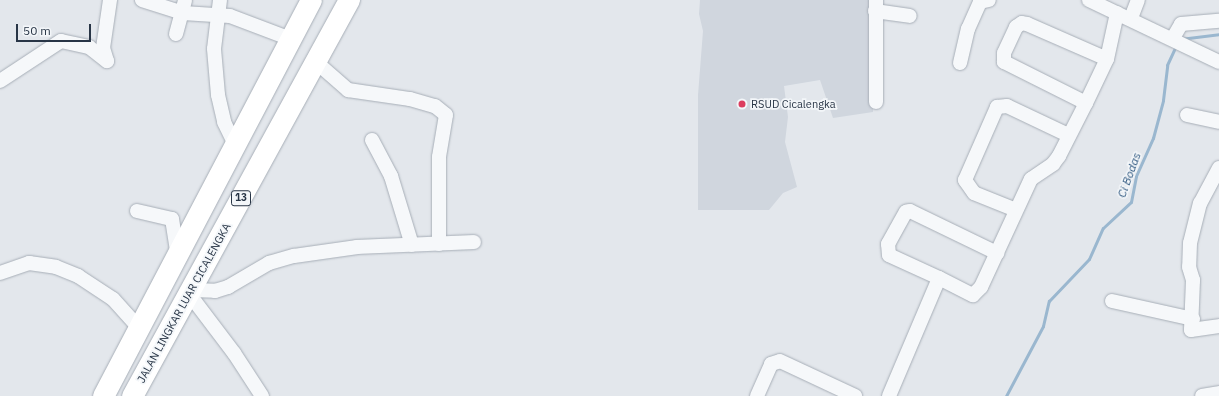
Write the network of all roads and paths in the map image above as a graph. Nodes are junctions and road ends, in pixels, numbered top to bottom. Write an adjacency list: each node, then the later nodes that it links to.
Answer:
1 (110, 0): 23 (street)
2 (142, 0): 10 (street)
3 (220, 0): 12 (street)
4 (311, 0): 18 (highway)
5 (349, 0): 20 (highway, JALAN LINGKAR LUAR CICALENGKA / 13)
6 (989, 0): 22 (street)
7 (1089, 0): 11 (street)
8 (1138, 0): 14 (street)
9 (876, 5): 13 (street); 24 (street)
10 (184, 6): 12 (street); 16 (street)
11 (1117, 13): 14 (street); 19 (street)
12 (218, 16): 18 (street); 30 (street)
13 (910, 16)
14 (1131, 18): 17 (street)
15 (1219, 21): 17 (street)
16 (176, 34)
17 (1174, 38): 21 (street)
18 (291, 39): 30 (highway)
19 (1108, 59): 25 (street); 25 (street)
20 (316, 62): 35 (street); 41 (highway, JALAN LINGKAR LUAR CICALENGKA / 13)
21 (1219, 62)
22 (960, 63)
23 (0, 81)
24 (876, 102)
25 (1086, 102): 28 (street)
26 (1187, 115): 27 (street)
27 (1219, 122)
28 (1068, 135): 33 (street); 33 (street)
29 (372, 140): 36 (street)
30 (235, 144): 38 (highway)
31 (1219, 168): 43 (street)
32 (137, 210): 38 (street)
33 (1016, 210): 37 (street)
34 (474, 242): 35 (street)
35 (439, 244): 36 (street)
36 (412, 245): 41 (street)
37 (997, 253): 40 (street); 40 (street)
38 (178, 254): 45 (highway)
39 (4, 268): 45 (street)
40 (938, 278): 52 (street)
41 (191, 293): 48 (highway, JALAN LINGKAR LUAR CICALENGKA / 13); 49 (street)
42 (1112, 301): 43 (street)
43 (1193, 318): 44 (street)
44 (1219, 326)
45 (139, 328): 47 (highway)
46 (1219, 393): 53 (street)
47 (103, 396)
48 (132, 396)
49 (262, 396)
50 (758, 396): 51 (street)
51 (855, 396)
52 (889, 396)
53 (1202, 396)

